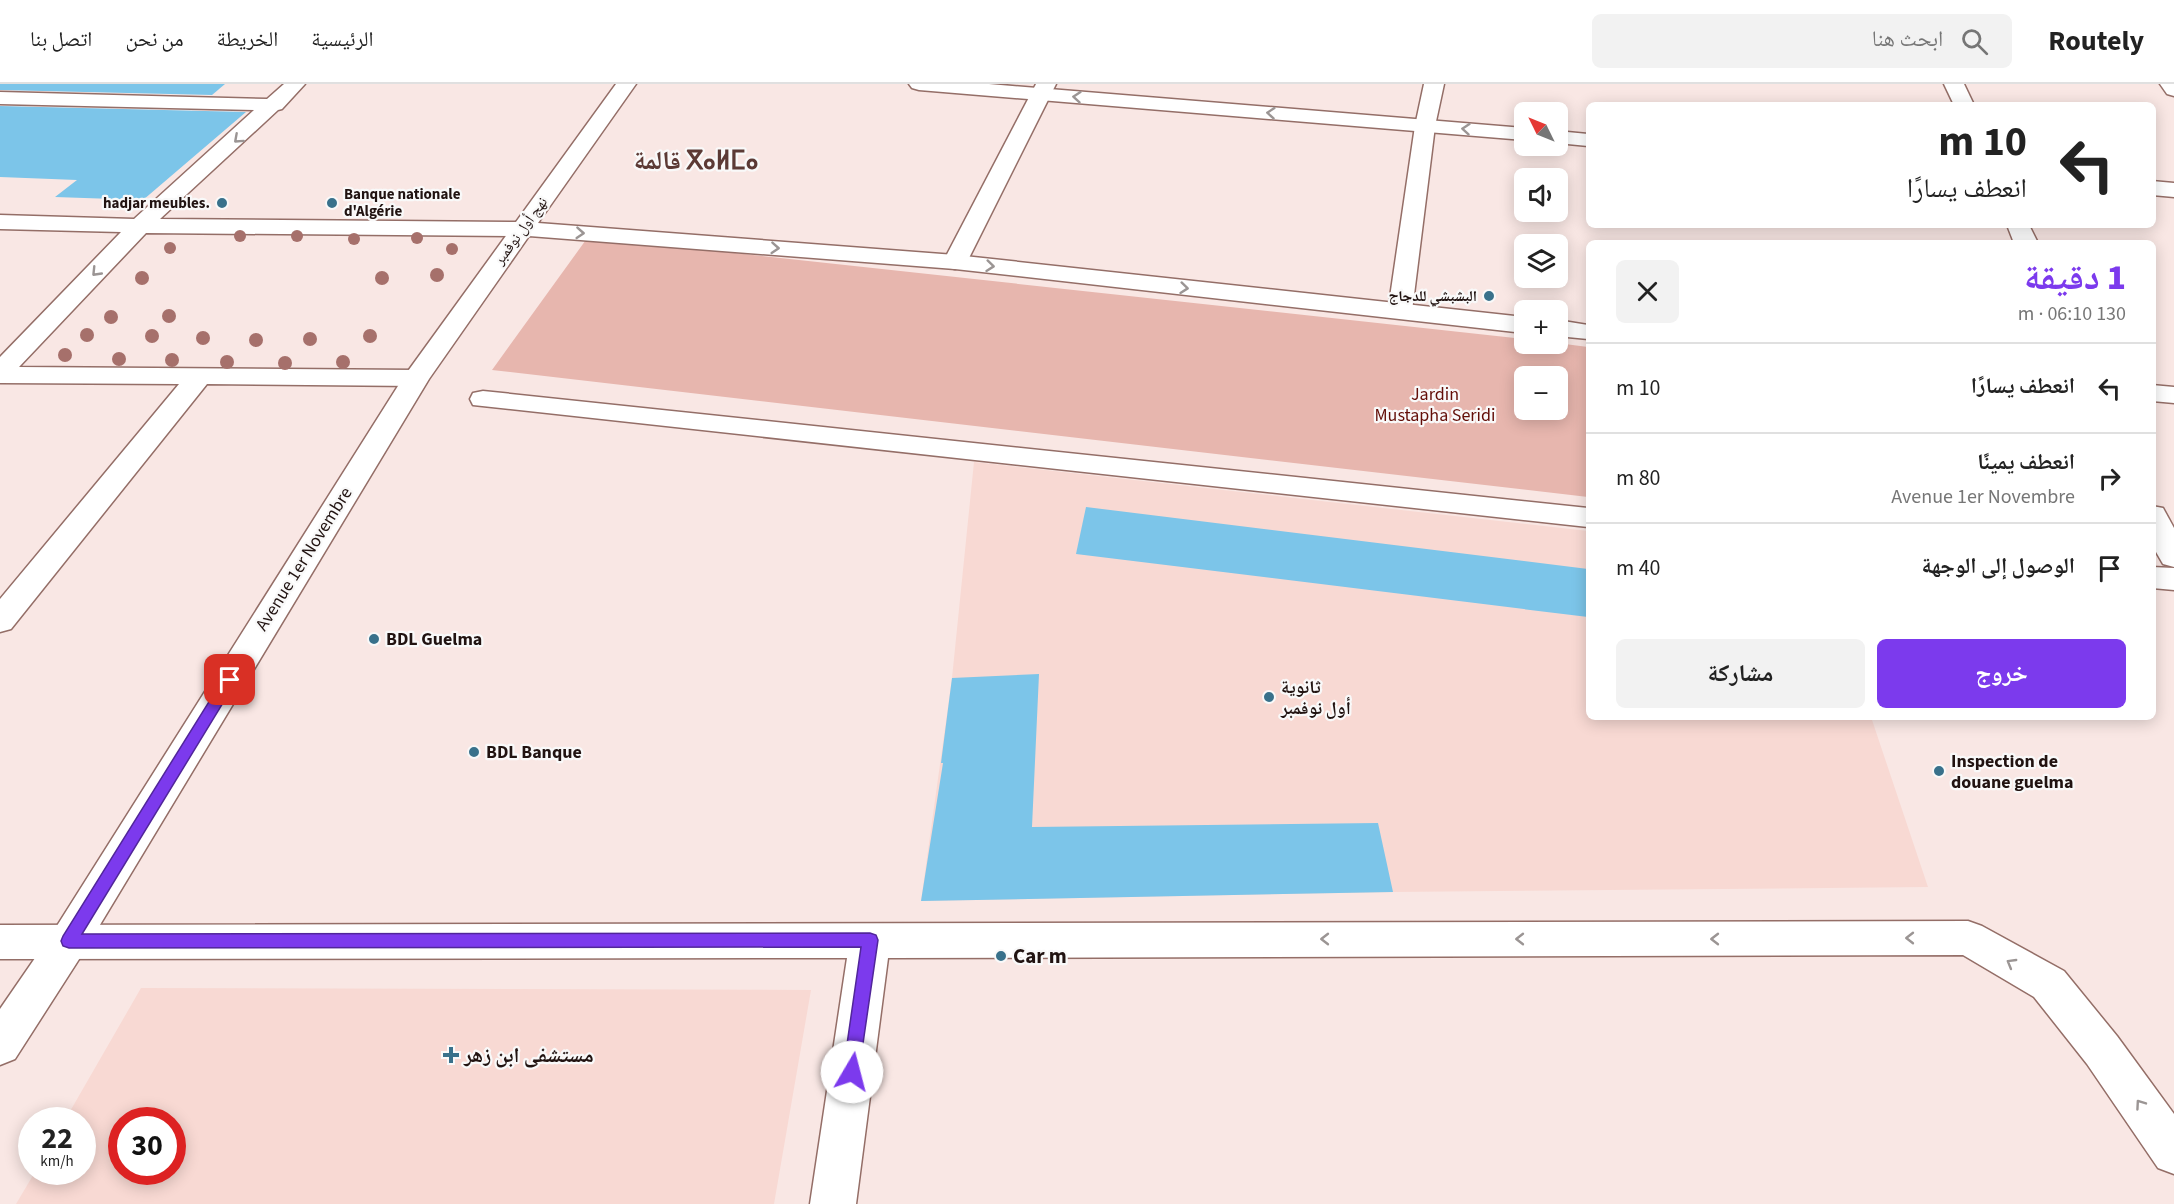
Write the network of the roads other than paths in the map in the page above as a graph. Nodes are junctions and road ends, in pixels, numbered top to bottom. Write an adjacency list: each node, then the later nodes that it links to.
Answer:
1 (295, 84): 11 (street)
2 (626, 84): 20 (street, نهج أول نوفمبر)
3 (920, 84): 7 (street)
4 (1434, 84): 12 (street)
5 (1954, 84): 10 (street)
6 (2170, 84): 8 (street)
7 (1043, 89): 12 (street, one-way to 7); 21 (street)
8 (2174, 90)
9 (0, 98): 11 (street)
10 (1963, 102)
11 (275, 105): 19 (street, one-way to 19)
12 (1425, 126): 13 (street, one-way to 12); 22 (street)
13 (1514, 133)
14 (1568, 138): 15 (street)
15 (1586, 140)
16 (2156, 188): 17 (street)
17 (2174, 190)
18 (0, 222): 19 (street)
19 (141, 226): 20 (street); 26 (street, one-way to 26)
20 (522, 229): 21 (street, one-way to 21); 28 (street, نهج أول نوفمبر)
21 (955, 262): 22 (street, one-way to 22)
22 (1401, 311): 23 (street)
23 (1514, 324)
24 (1568, 329): 25 (street)
25 (1586, 332)
26 (0, 373): 27 (street)
27 (200, 376): 28 (street); 37 (street)
28 (416, 378): 39 (street, Avenue 1er Novembre)
29 (2156, 393): 30 (street)
30 (2174, 395)
31 (483, 399): 32 (street)
32 (1586, 518)
33 (2156, 523): 34 (street)
34 (2174, 557)
35 (2156, 577): 36 (street)
36 (2174, 579)
37 (0, 621)
38 (870, 940): 39 (street); 42 (street, one-way to 38); 43 (street)
39 (69, 941): 40 (street); 41 (street, Avenue 1er Novembre)
40 (0, 942)
41 (0, 1046)
42 (2174, 1152)
43 (833, 1204)

